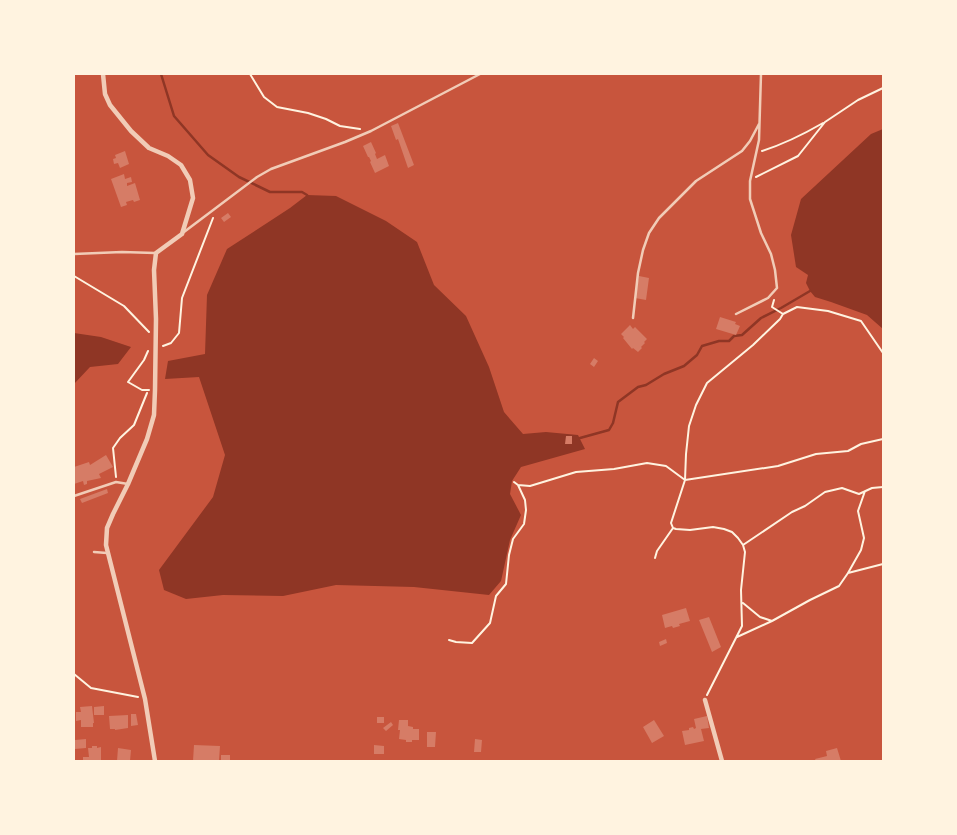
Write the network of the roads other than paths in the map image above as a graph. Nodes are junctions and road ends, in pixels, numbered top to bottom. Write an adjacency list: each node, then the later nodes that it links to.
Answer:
1 (103, 74): 5 (street)
2 (480, 74): 5 (lane)
3 (761, 74): 4 (lane)
4 (759, 123): 8 (lane); 9 (lane)
5 (182, 234): 6 (street)
6 (156, 253): 7 (lane); 10 (street)
7 (74, 254)
8 (736, 314)
9 (633, 318)
10 (128, 484): 11 (lane); 13 (street)
11 (74, 496)
12 (94, 552): 13 (lane)
13 (108, 553): 15 (street)
14 (705, 700): 16 (street)
15 (155, 761)
16 (722, 761)

